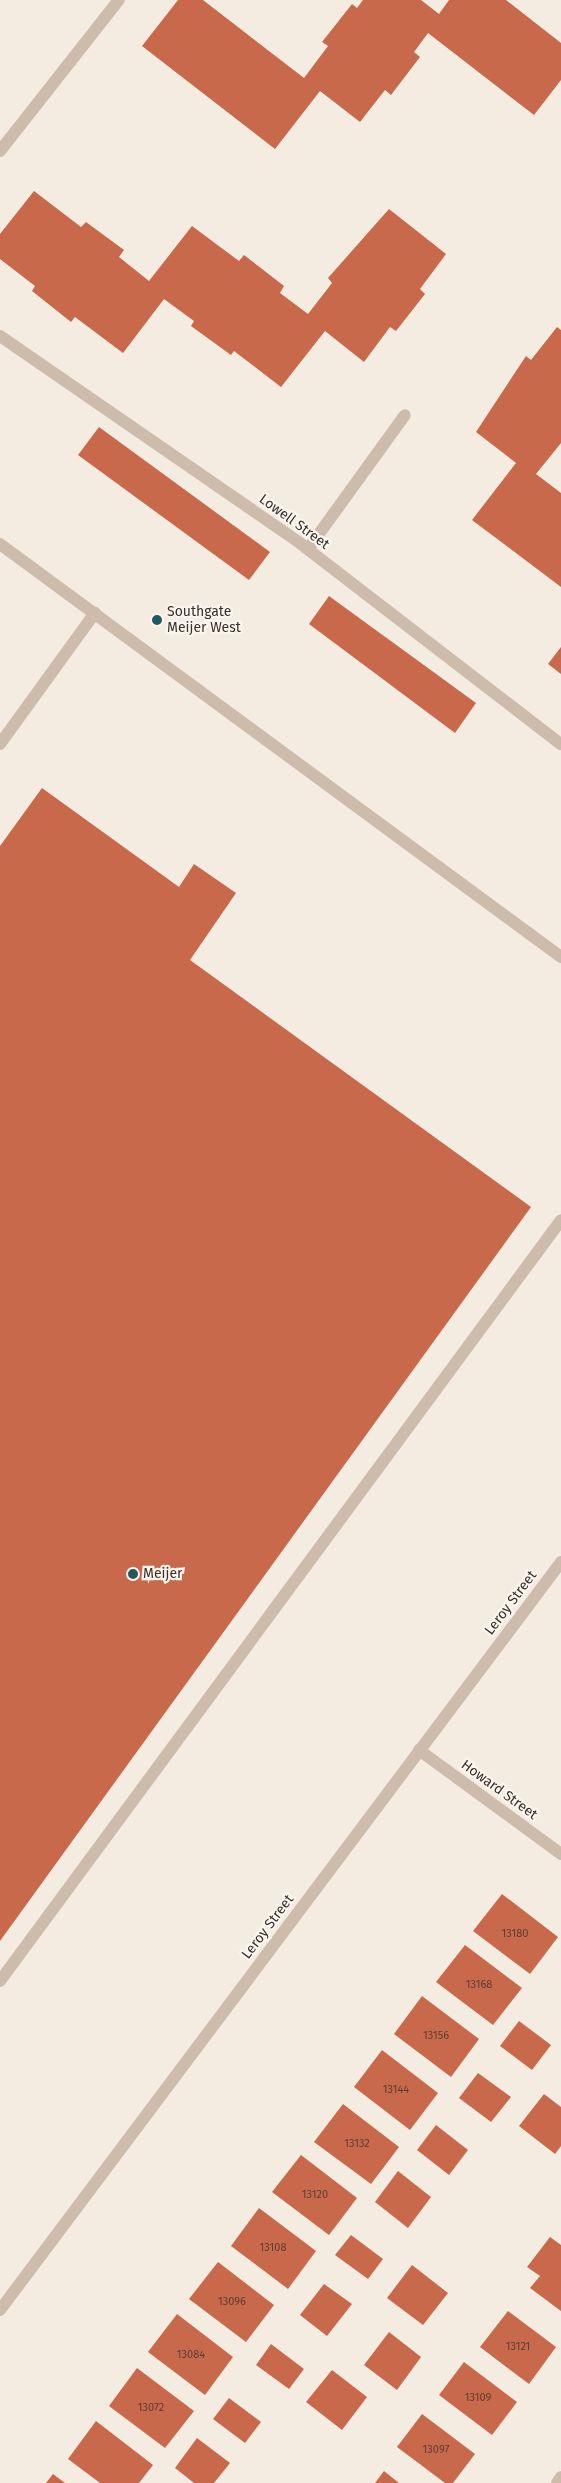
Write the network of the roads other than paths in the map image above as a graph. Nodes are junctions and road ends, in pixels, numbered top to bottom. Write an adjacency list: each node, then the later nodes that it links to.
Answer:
1 (119, 0): 2 (street)
2 (0, 151)
3 (0, 336): 6 (street, Lowell Street)
4 (406, 415): 6 (street)
5 (0, 544): 7 (street)
6 (308, 549): 9 (street, Lowell Street)
7 (96, 613): 8 (street); 10 (street)
8 (0, 744)
9 (561, 744)
10 (561, 957)
11 (561, 1220): 15 (street)
12 (561, 1562): 13 (street, Leroy Street)
13 (419, 1750): 14 (street, Howard Street); 16 (street, Leroy Street)
14 (561, 1854)
15 (0, 1981)
16 (0, 2310)
17 (561, 2477): 18 (street)
18 (556, 2483)

